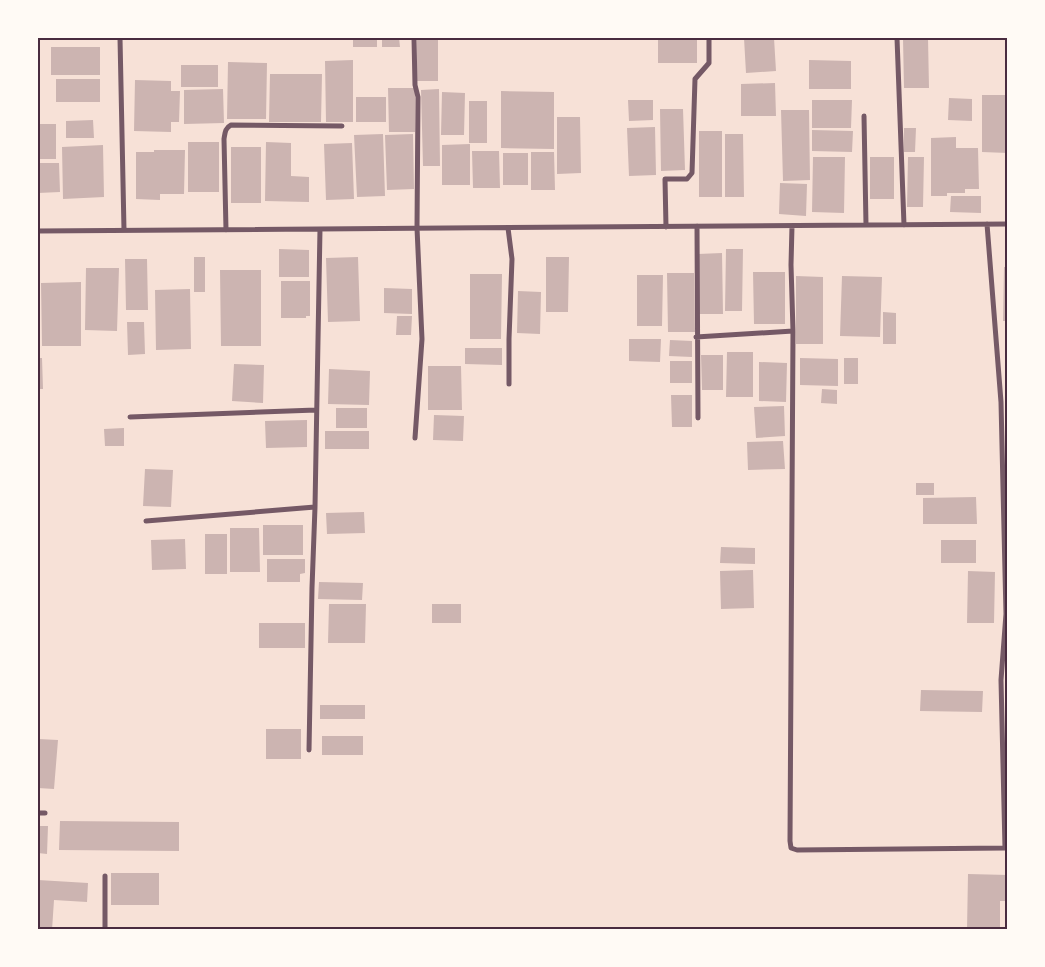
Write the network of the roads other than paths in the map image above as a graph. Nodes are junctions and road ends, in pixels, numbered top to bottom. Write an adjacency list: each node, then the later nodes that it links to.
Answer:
1 (120, 38): 17 (street)
2 (414, 38): 14 (street)
3 (710, 38): 13 (street)
4 (897, 38): 10 (street)
5 (864, 116): 9 (street)
6 (342, 126): 18 (street)
7 (987, 224): 8 (street); 10 (street); 20 (street)
8 (1008, 224)
9 (866, 225): 10 (street); 12 (street)
10 (904, 225)
11 (697, 226): 12 (street); 13 (street); 21 (street)
12 (792, 226): 20 (street)
13 (666, 227): 15 (street)
14 (417, 228): 15 (street); 16 (street); 26 (street)
15 (508, 228): 22 (street)
16 (320, 229): 18 (street); 23 (street)
17 (124, 230): 18 (street); 19 (street)
18 (226, 230)
19 (38, 231)
20 (793, 331): 21 (street)
21 (696, 337): 25 (street)
22 (509, 384)
23 (316, 410): 24 (street); 27 (street)
24 (130, 417)
25 (698, 418)
26 (415, 438)
27 (315, 507): 28 (street); 29 (street)
28 (146, 521)
29 (309, 750)
30 (38, 813): 31 (street)
31 (45, 813)
32 (105, 876): 33 (street)
33 (105, 930)

